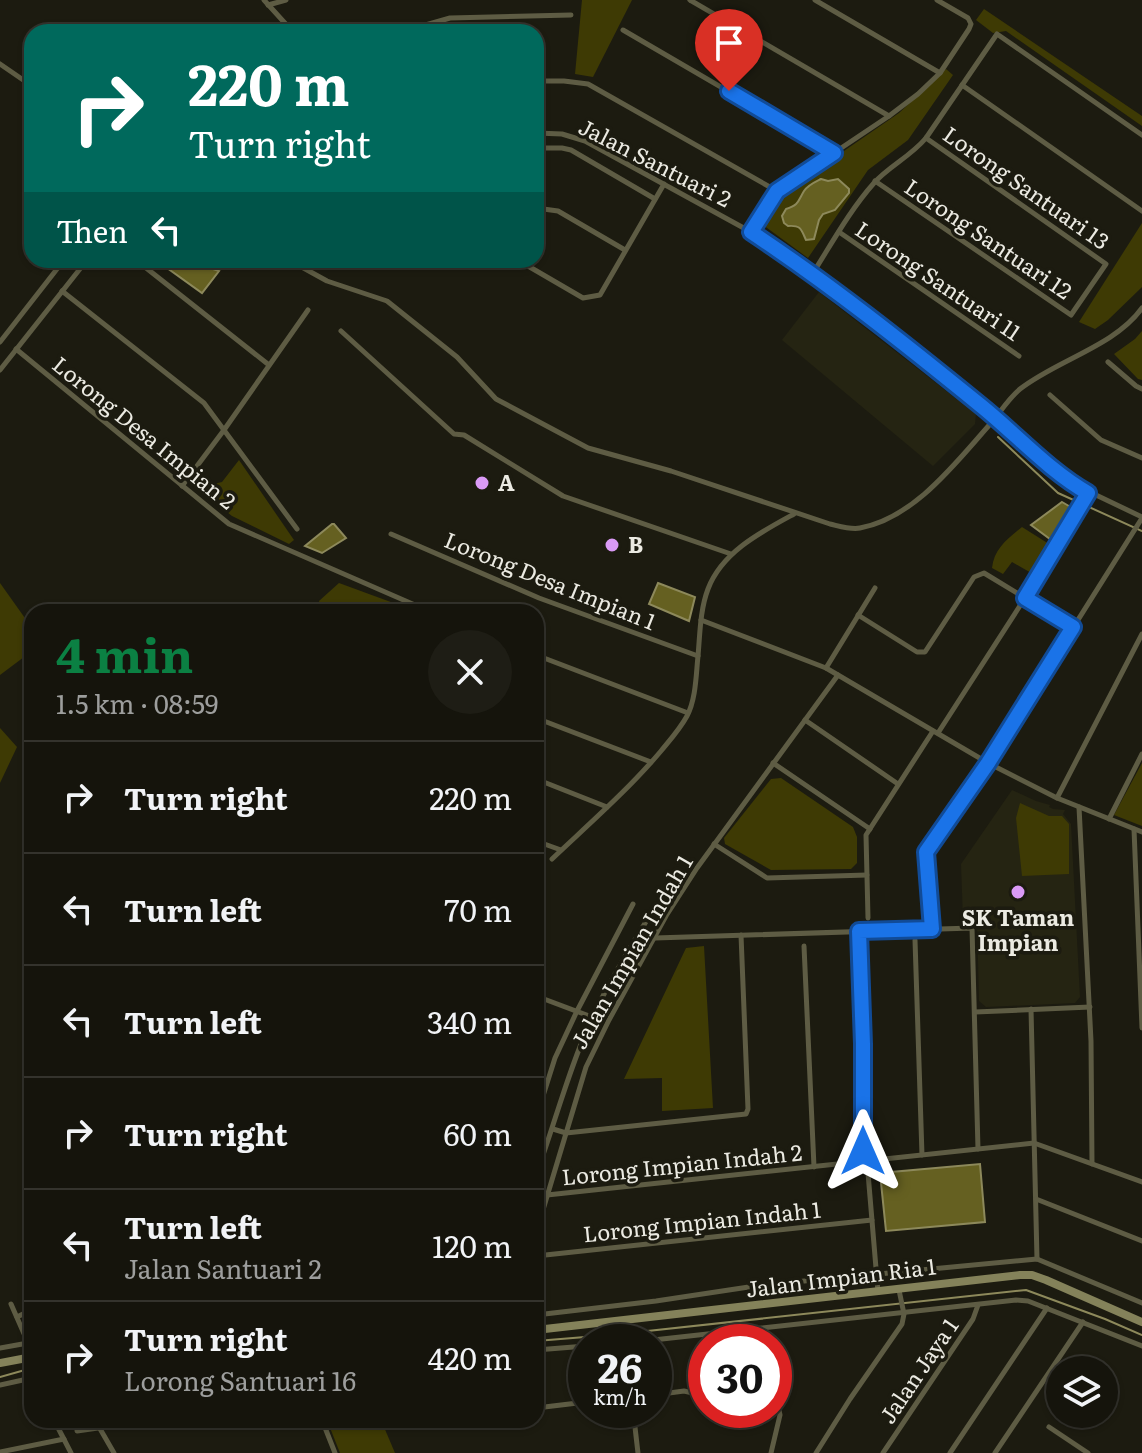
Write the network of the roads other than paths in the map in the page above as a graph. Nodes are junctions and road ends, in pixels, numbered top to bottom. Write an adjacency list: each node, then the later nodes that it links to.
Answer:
1 (286, 0): 5 (street)
2 (690, 0): 15 (street)
3 (815, 0): 11 (street)
4 (937, 0): 11 (street)
5 (266, 2): 7 (street)
6 (571, 15): 8 (street)
7 (286, 24)
8 (429, 24)
9 (623, 30): 20 (street)
10 (0, 64): 12 (street)
11 (940, 73): 15 (street)
12 (24, 80)
13 (544, 81): 23 (street)
14 (962, 85): 17 (street); 18 (street); 26 (street)
15 (889, 116): 20 (street)
16 (544, 133): 22 (street, Jalan Santuari 2)
17 (1142, 135)
18 (926, 138): 21 (street); 30 (street, Lorong Santuari 13)
19 (544, 148): 24 (street)
20 (834, 153): 23 (street)
21 (875, 181): 28 (street); 30 (street, Lorong Santuari 12)
22 (664, 184): 24 (street); 27 (street, Jalan Santuari 2)
23 (777, 191): 27 (street)
24 (655, 199): 29 (street)
25 (544, 209): 29 (street)
26 (1142, 211)
27 (751, 232): 36 (street, Jalan Santuari 2)
28 (839, 232): 36 (street); 43 (street, Lorong Santuari 11)
29 (625, 250): 35 (street)
30 (1106, 264)
31 (58, 268): 41 (street)
32 (81, 268): 37 (street)
33 (146, 268): 45 (street)
34 (303, 268): 54 (street)
35 (531, 268)
36 (813, 273): 49 (street, Jalan Santuari 2)
37 (62, 291): 42 (street); 50 (street)
38 (1142, 308): 49 (street)
39 (308, 310): 45 (street)
40 (341, 331): 58 (street)
41 (0, 342)
42 (16, 349): 46 (street); 52 (street, Lorong Desa Impian 2)
43 (1019, 356)
44 (1108, 362): 47 (street)
45 (269, 365): 50 (street)
46 (0, 370)
47 (1142, 389)
48 (1050, 395): 51 (street)
49 (995, 417): 53 (street, Jalan Santuari 2); 54 (street)
50 (224, 430): 52 (street); 56 (street)
51 (1142, 458)
52 (182, 486): 61 (street, Lorong Desa Impian 2)
53 (1087, 496): 55 (street, Jalan Santuari 2); 60 (street)
54 (795, 513): 58 (street)
55 (1141, 519): 64 (street)
56 (297, 529)
57 (391, 534): 66 (street, Lorong Desa Impian 1)
58 (731, 554): 63 (street)
59 (875, 588): 62 (street)
60 (1025, 598): 62 (street); 64 (street); 73 (street)
61 (413, 604)
62 (858, 615): 68 (street)
63 (701, 620): 66 (street); 68 (street)
64 (1073, 627): 77 (street)
65 (1142, 634): 80 (street)
66 (698, 656): 70 (street)
67 (544, 658): 70 (street)
68 (826, 668): 69 (street)
69 (838, 675): 71 (street, Jalan Impian Indah 1); 73 (street)
70 (688, 713): 75 (street)
71 (805, 720): 76 (street, Jalan Impian Indah 1); 79 (street)
72 (544, 721): 75 (street)
73 (936, 732): 77 (street); 79 (street)
74 (1142, 754): 83 (street)
75 (651, 762): 81 (street)
76 (773, 763): 84 (street); 88 (street, Jalan Impian Indah 1)
77 (988, 763): 80 (street); 95 (street)
78 (544, 782): 81 (street)
79 (898, 784): 84 (street)
80 (1057, 798): 82 (street)
81 (607, 807): 89 (street)
82 (1079, 807): 83 (street); 102 (street)
83 (1109, 819): 85 (street)
84 (870, 829): 91 (street)
85 (1134, 829): 86 (street); 107 (street)
86 (1142, 832)
87 (544, 844): 89 (street)
88 (714, 844): 91 (street); 98 (street, Jalan Impian Indah 1)
89 (561, 850): 90 (street)
90 (552, 859)
91 (867, 875): 94 (street)
92 (633, 904): 104 (street, Jalan Impian Indah 1)
93 (653, 910): 106 (street, Jalan Impian Indah 1)
94 (868, 918)
95 (932, 929): 96 (street); 105 (street)
96 (859, 931): 97 (street); 113 (street)
97 (741, 935): 98 (street); 110 (street)
98 (654, 938): 110 (street, Jalan Impian Indah 1)
99 (915, 940): 115 (street)
100 (804, 946): 118 (street)
101 (544, 999): 104 (street)
102 (1090, 1007): 103 (street); 117 (street)
103 (1031, 1009): 105 (street); 111 (street)
104 (577, 1011): 106 (street); 108 (street, Jalan Impian Indah 1)
105 (975, 1012): 112 (street)
106 (592, 1017): 109 (street, Jalan Impian Indah 1)
107 (1142, 1028)
108 (544, 1093)
109 (553, 1129): 110 (street); 114 (street, Jalan Impian Indah 1)
110 (566, 1133): 120 (street, Jalan Impian Indah 1)
111 (1034, 1143): 112 (street, Lorong Impian Indah 2); 117 (street); 121 (street)
112 (978, 1149): 115 (street, Lorong Impian Indah 2)
113 (863, 1151)
114 (544, 1153)
115 (922, 1155): 116 (street, Lorong Impian Indah 2)
116 (867, 1161): 118 (street, Lorong Impian Indah 2); 123 (street)
117 (1092, 1164): 119 (street)
118 (814, 1167): 120 (street, Lorong Impian Indah 2)
119 (1142, 1182)
120 (547, 1195): 122 (street, Jalan Impian Indah 1)
121 (1036, 1199): 124 (street); 126 (street)
122 (544, 1205)
123 (872, 1220): 125 (street, Lorong Impian Indah 1); 127 (street)
124 (1142, 1241)
125 (544, 1255)
126 (1037, 1259): 127 (street, Jalan Impian Ria 1); 130 (street, Jalan Impian Ria 1)
127 (877, 1273): 128 (street); 136 (street, Jalan Impian Ria 1)
128 (878, 1292): 129 (street, Jalan Impian Ria 1); 140 (street, Jalan Impian Ria 1)
129 (900, 1294): 134 (street); 139 (street, Jalan Impian Ria 1)
130 (1142, 1303)
131 (11, 1304): 137 (street)
132 (978, 1305): 133 (street); 134 (street); 172 (street, Jalan Jaya 1)
133 (1047, 1308): 138 (street); 173 (street)
134 (903, 1310): 144 (street); 171 (street)
135 (24, 1314): 137 (street)
136 (544, 1314)
137 (17, 1317): 143 (street)
138 (1083, 1322): 146 (street); 174 (street)
139 (1142, 1322)
140 (633, 1324)
141 (568, 1328): 142 (street, Jalan Impian Ria 1)
142 (544, 1330)
143 (24, 1334)
144 (672, 1338)
145 (24, 1344): 148 (street)
146 (1142, 1346)
147 (568, 1347): 149 (street)
148 (0, 1348)
149 (544, 1349)
150 (24, 1357): 151 (street)
151 (0, 1363)
152 (24, 1380): 153 (street)
153 (0, 1385)
154 (568, 1404): 155 (street)
155 (544, 1407)
156 (58, 1428): 164 (street)
157 (94, 1428): 163 (street)
158 (100, 1428): 167 (street)
159 (325, 1428): 168 (street)
160 (635, 1428): 169 (street)
161 (777, 1428): 170 (street)
162 (1050, 1428): 175 (street)
163 (77, 1431)
164 (64, 1439): 165 (street); 166 (street)
165 (0, 1452)
166 (71, 1453)
167 (114, 1453)
168 (335, 1453)
169 (638, 1453)
170 (771, 1453)
171 (816, 1453)
172 (883, 1453)
173 (950, 1453)
174 (995, 1453)
175 (1088, 1453)

